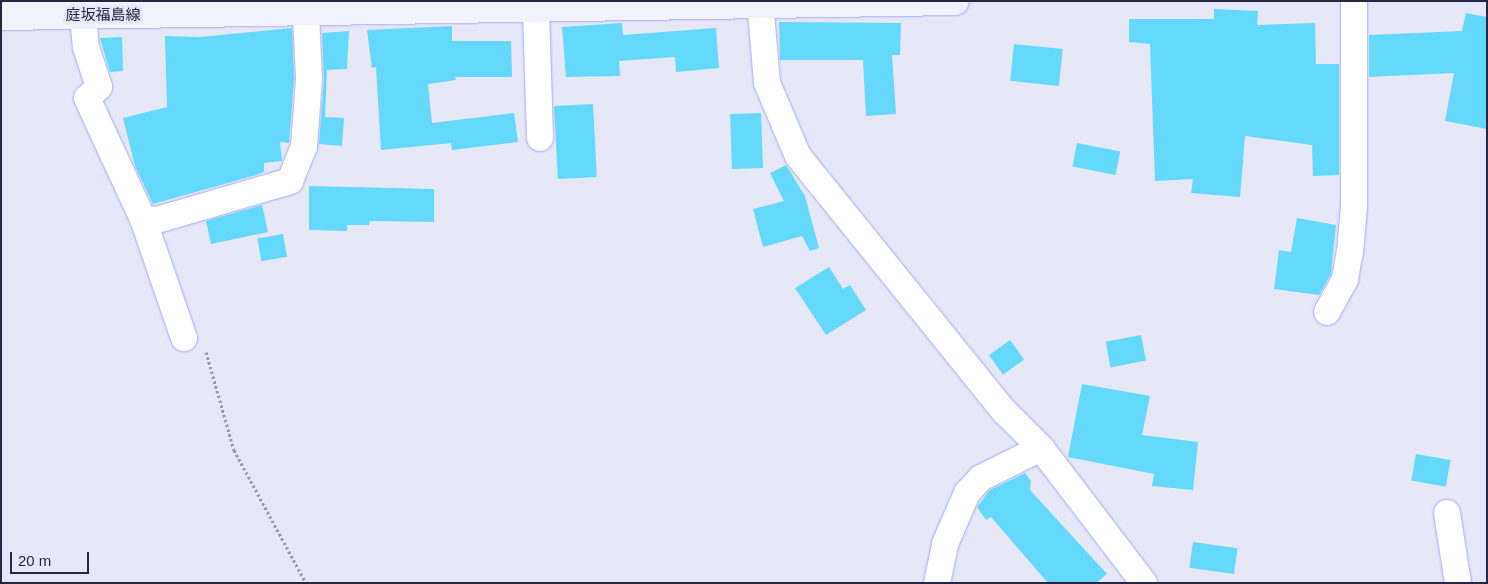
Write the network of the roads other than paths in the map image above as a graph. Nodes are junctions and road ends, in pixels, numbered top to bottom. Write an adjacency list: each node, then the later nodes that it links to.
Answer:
1 (956, 1): 3 (main road, 庭坂福島線)
2 (1354, 1): 11 (street)
3 (761, 4): 4 (main road, 庭坂福島線); 13 (street)
4 (566, 5): 6 (main road, 庭坂福島線)
5 (318, 9): 6 (main road, 庭坂福島線); 7 (main road, 庭坂福島線); 10 (street)
6 (536, 10): 9 (street)
7 (83, 15): 8 (main road, 庭坂福島線); 10 (street)
8 (1, 16)
9 (540, 138)
10 (143, 219): 12 (street)
11 (1327, 312)
12 (184, 338)
13 (1041, 448): 15 (street); 16 (street)
14 (1447, 513): 17 (street)
15 (936, 583)
16 (1144, 583)
17 (1458, 583)

